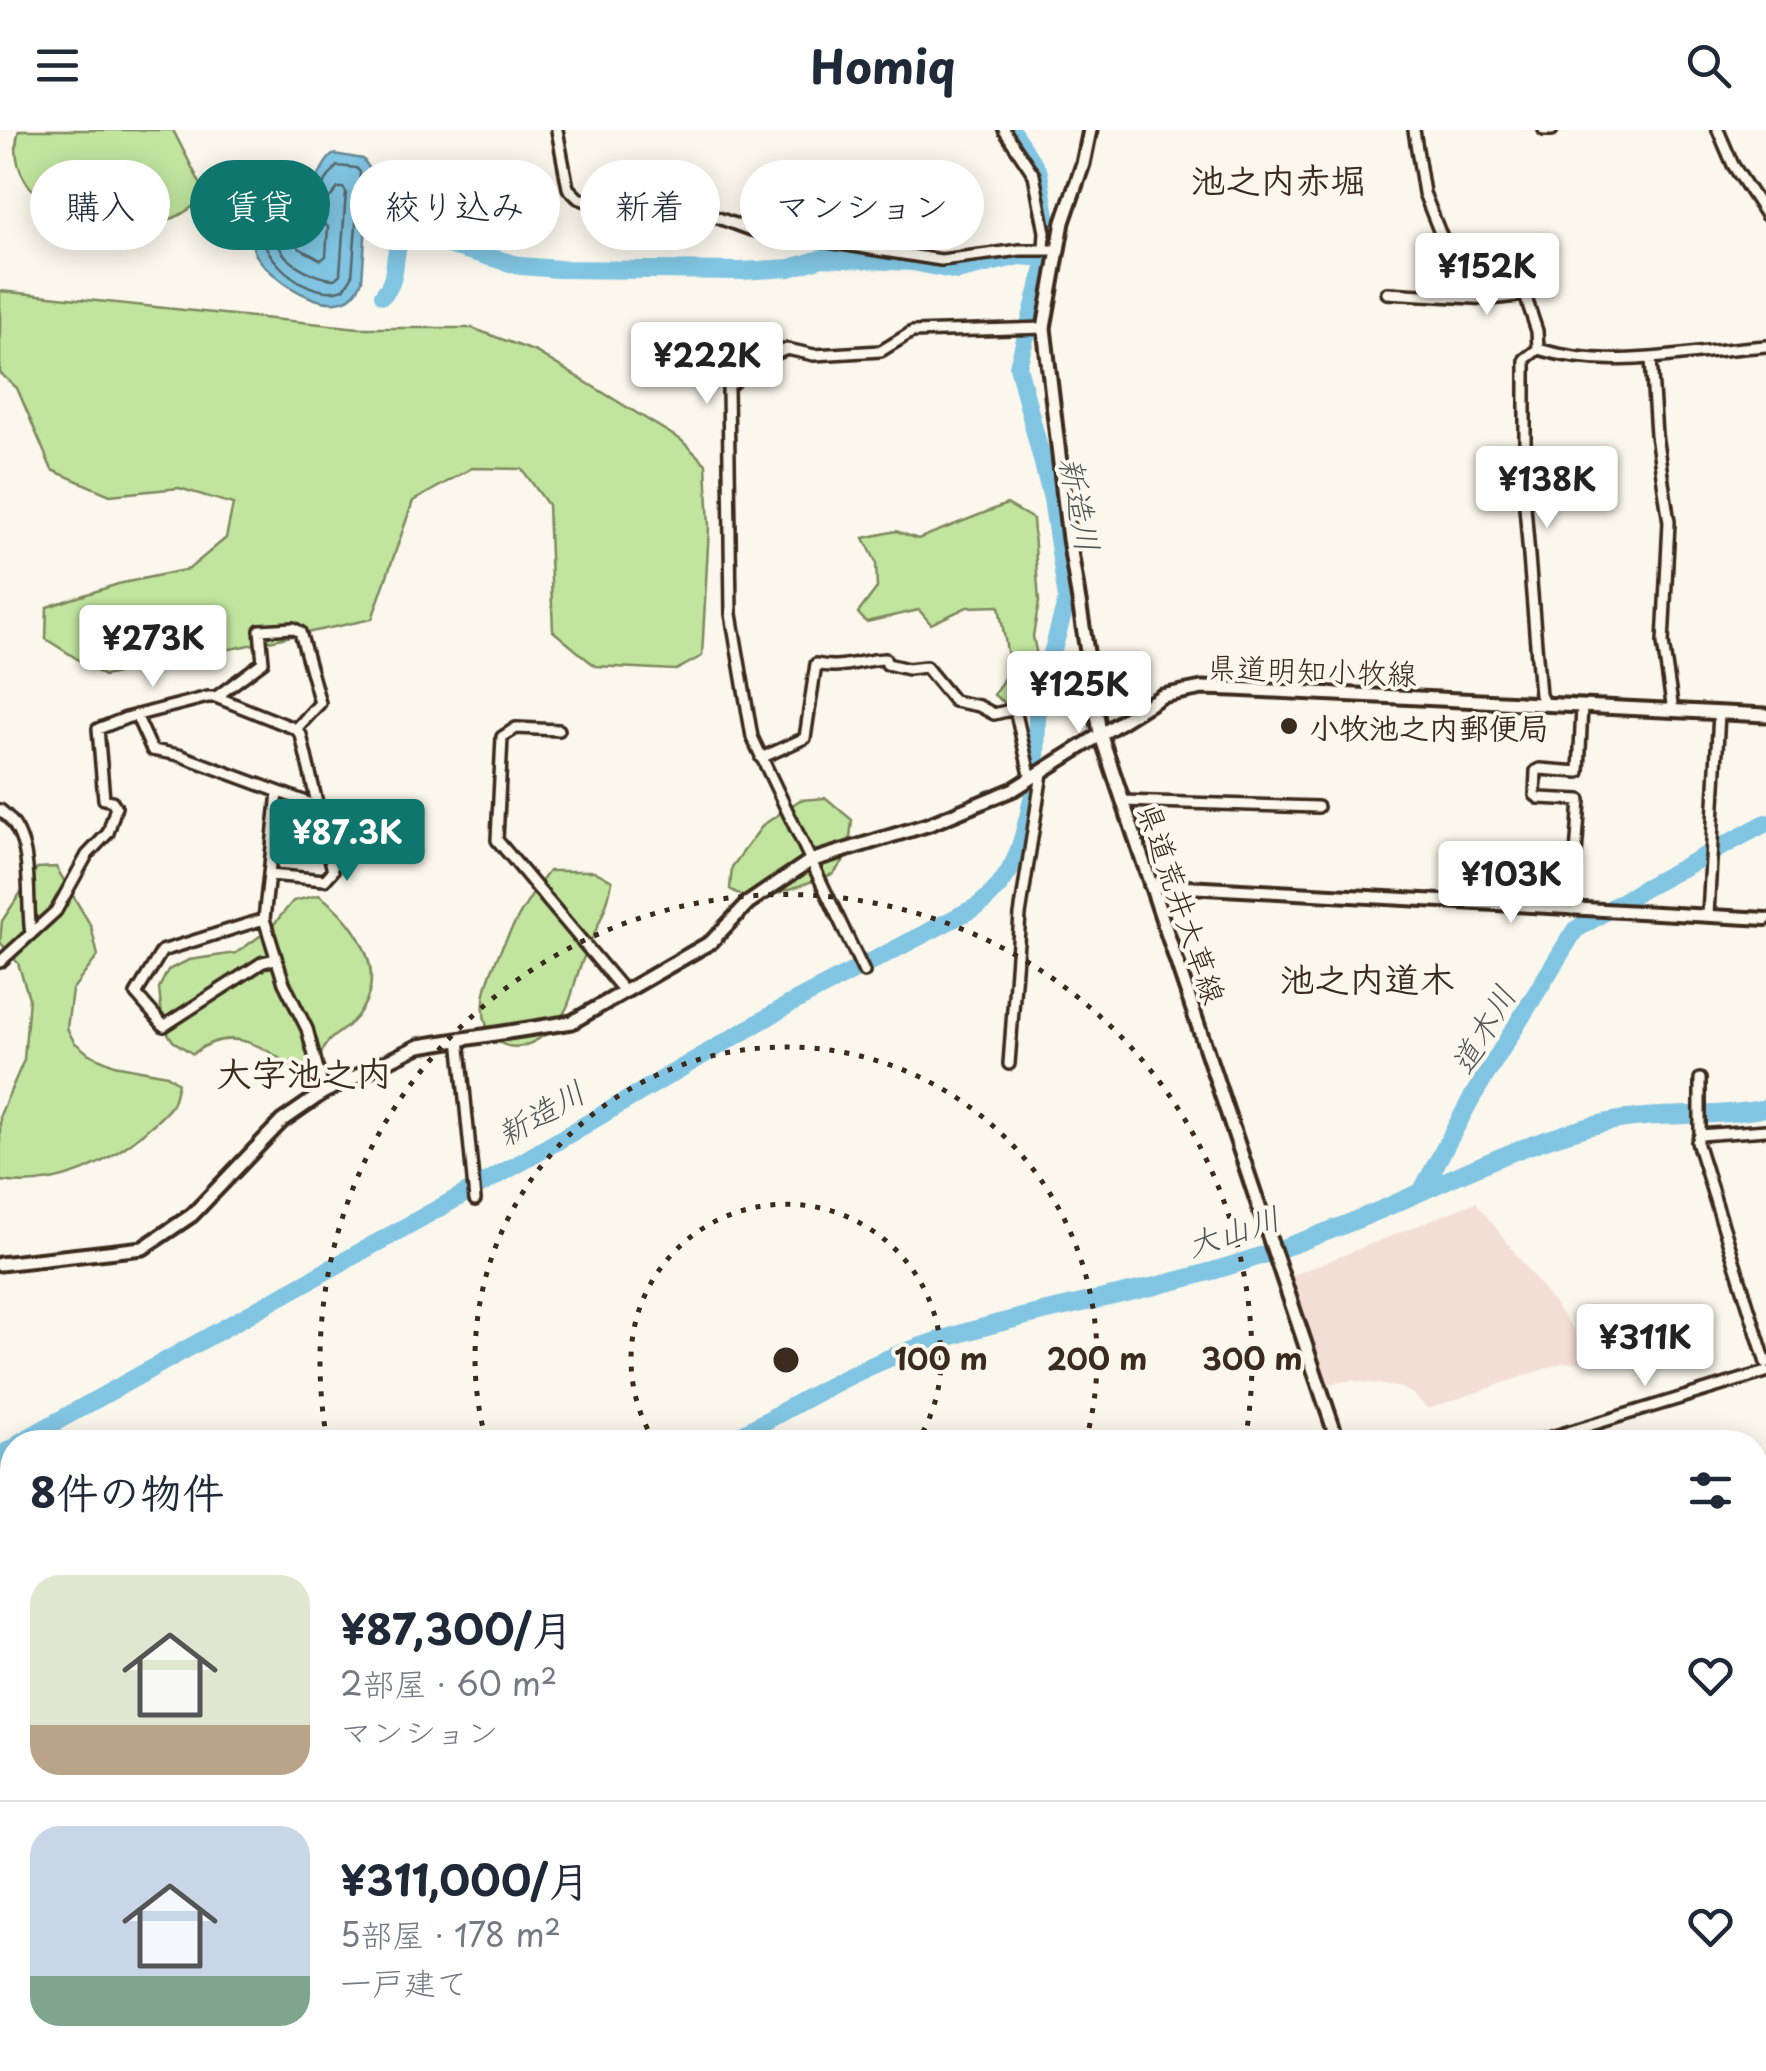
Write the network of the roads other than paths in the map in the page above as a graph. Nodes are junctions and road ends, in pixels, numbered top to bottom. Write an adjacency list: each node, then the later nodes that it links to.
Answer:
1 (558, 130): 7 (street)
2 (1004, 130): 7 (street)
3 (1090, 130): 7 (main road, 県道荒井大草線)
4 (1414, 130): 9 (street)
5 (1718, 130): 6 (street)
6 (1766, 215)
7 (1050, 250): 10 (main road, 県道荒井大草線)
8 (1387, 293): 9 (street)
9 (1447, 296): 12 (street)
10 (1044, 328): 23 (main road, 県道荒井大草線); 24 (street)
11 (1766, 346): 13 (street)
12 (1538, 349): 13 (street); 15 (street)
13 (1650, 359): 17 (street)
14 (216, 697): 19 (street); 21 (street); 21 (street)
15 (1544, 703): 16 (main road, 県道明知小牧線); 23 (main road, 県道明知小牧線)
16 (1582, 706): 17 (main road, 県道明知小牧線); 34 (street)
17 (1674, 711): 18 (main road, 県道明知小牧線)
18 (1720, 713): 20 (main road, 県道明知小牧線); 35 (street)
19 (136, 715): 26 (street); 38 (street)
20 (1766, 715)
21 (296, 729): 28 (street)
22 (560, 730): 42 (street)
23 (1100, 734): 25 (main road, 県道明知小牧線); 27 (main road, 県道荒井大草線)
24 (761, 758): 25 (street); 31 (street)
25 (1036, 776): 31 (main road, 県道明知小牧線); 44 (street)
26 (278, 794): 28 (street); 32 (street)
27 (1122, 802): 29 (street); 33 (main road, 県道荒井大草線)
28 (316, 806): 32 (street)
29 (1318, 807)
30 (0, 810): 38 (street)
31 (810, 861): 41 (street); 42 (main road, 県道明知小牧線)
32 (270, 875): 36 (street)
33 (1150, 885): 34 (street); 53 (main road, 県道荒井大草線)
34 (1572, 910): 35 (street)
35 (1708, 915): 37 (street)
36 (264, 918): 39 (street); 39 (street)
37 (1766, 919)
38 (31, 934): 40 (street)
39 (276, 959): 46 (street)
40 (0, 962)
41 (864, 972)
42 (624, 991): 43 (main road, 県道明知小牧線)
43 (459, 1038): 46 (main road, 県道明知小牧線); 49 (street)
44 (1010, 1064)
45 (1700, 1080): 48 (street)
46 (324, 1092): 50 (main road, 県道明知小牧線)
47 (1766, 1130): 48 (street)
48 (1700, 1133): 51 (street)
49 (475, 1200)
50 (0, 1264)
51 (1766, 1363)
52 (1766, 1372): 54 (street)
53 (1334, 1430)
54 (1575, 1430)

